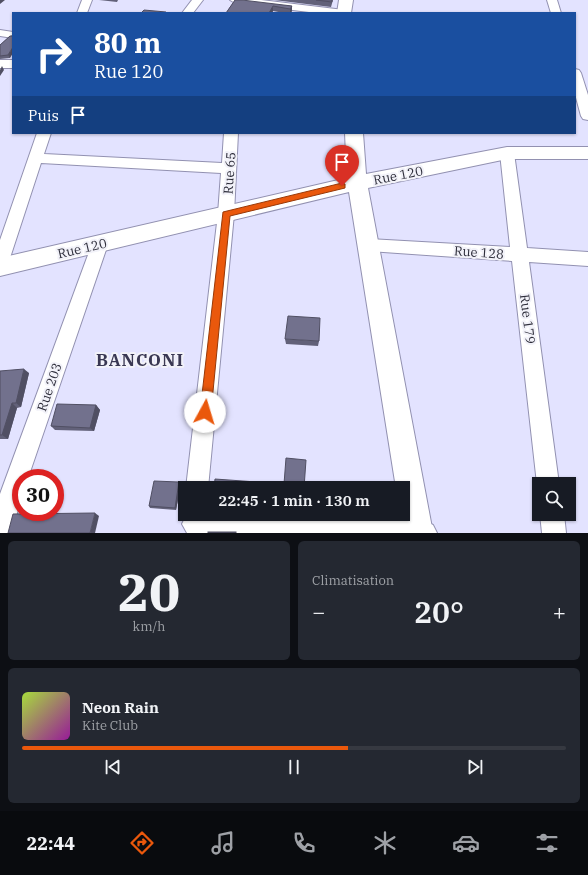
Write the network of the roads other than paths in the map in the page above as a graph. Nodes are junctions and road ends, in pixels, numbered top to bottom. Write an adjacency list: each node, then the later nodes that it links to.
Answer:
1 (87, 0): 6 (street)
2 (198, 0): 7 (street)
3 (235, 0): 8 (street)
4 (346, 0): 9 (main road)
5 (552, 0): 10 (street)
6 (82, 12)
7 (188, 12)
8 (336, 12)
9 (344, 12)
10 (556, 12)
11 (0, 33): 12 (street)
12 (12, 35)
13 (0, 64): 14 (street)
14 (12, 64)
15 (576, 70): 16 (street)
16 (588, 71)
17 (576, 79): 18 (street)
18 (580, 102): 19 (street)
19 (588, 116)
20 (44, 134): 25 (street)
21 (231, 134): 26 (street, Rue 65)
22 (354, 134): 27 (main road)
23 (507, 153): 24 (main road, Rue 120); 27 (main road, Rue 120); 31 (street, Rue 179)
24 (588, 153)
25 (35, 158): 26 (street); 33 (street)
26 (229, 168): 28 (street, Rue 65)
27 (357, 183): 28 (main road, Rue 120); 30 (main road)
28 (226, 214): 29 (main road, Rue 120); 35 (street, Rue 65)
29 (100, 244): 33 (main road, Rue 120); 36 (street, Rue 203)
30 (369, 245): 31 (street, Rue 128); 39 (main road)
31 (520, 255): 32 (street, Rue 128); 34 (street, Rue 179)
32 (588, 259)
33 (0, 265)
34 (547, 477)
35 (198, 481)
36 (2, 518)
37 (553, 521): 40 (street)
38 (194, 524): 39 (street)
39 (420, 532)
40 (554, 533)

